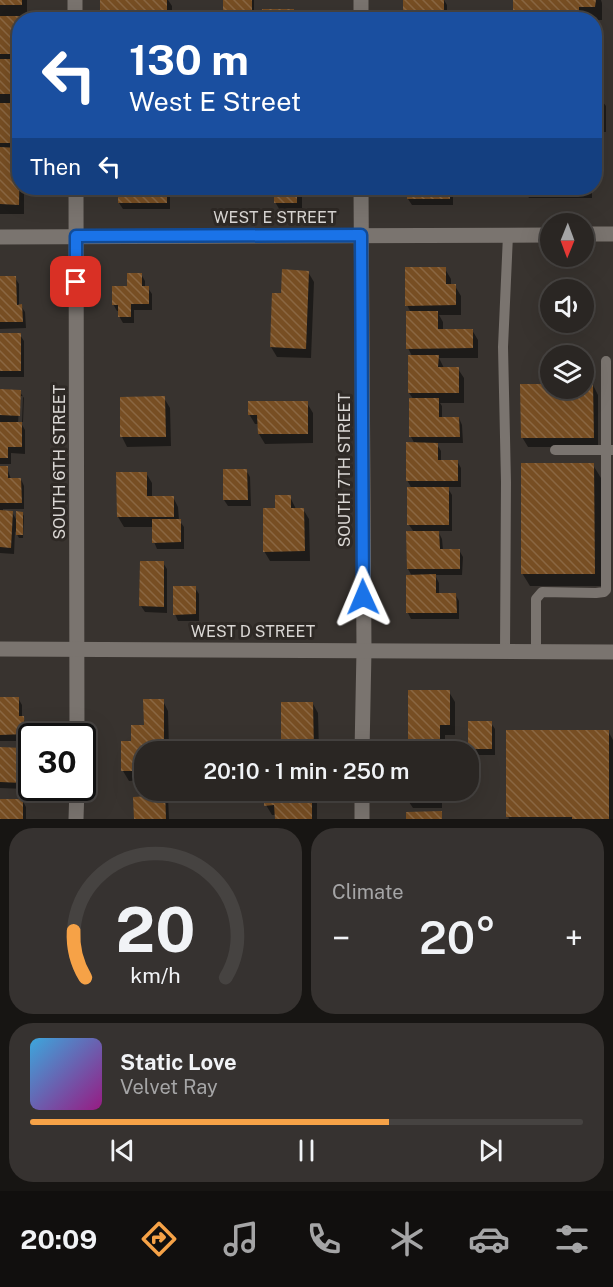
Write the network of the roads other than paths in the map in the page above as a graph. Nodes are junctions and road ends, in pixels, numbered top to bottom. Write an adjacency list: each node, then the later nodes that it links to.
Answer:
1 (76, 195): 8 (street, SOUTH 6TH STREET)
2 (361, 195): 5 (street, SOUTH 7TH STREET)
3 (594, 234): 4 (street)
4 (613, 234)
5 (361, 235): 6 (street, WEST E STREET); 8 (street, WEST E STREET); 15 (street, SOUTH 7TH STREET)
6 (508, 235): 7 (street, WEST E STREET); 16 (lane)
7 (540, 235)
8 (76, 236): 9 (street, WEST E STREET); 14 (street, SOUTH 6TH STREET)
9 (0, 237)
10 (606, 361): 12 (lane)
11 (555, 450): 12 (lane)
12 (610, 450): 17 (lane)
13 (0, 649): 14 (street, WEST D STREET)
14 (77, 649): 15 (street, WEST D STREET); 19 (street, SOUTH 6TH STREET)
15 (364, 650): 16 (street, WEST D STREET); 20 (street, SOUTH 7TH STREET)
16 (504, 651): 17 (street, WEST D STREET)
17 (536, 652): 18 (street, WEST D STREET)
18 (613, 652)
19 (77, 723)
20 (362, 741)
21 (76, 801): 23 (street)
22 (362, 801): 24 (street)
23 (76, 819)
24 (362, 819)

